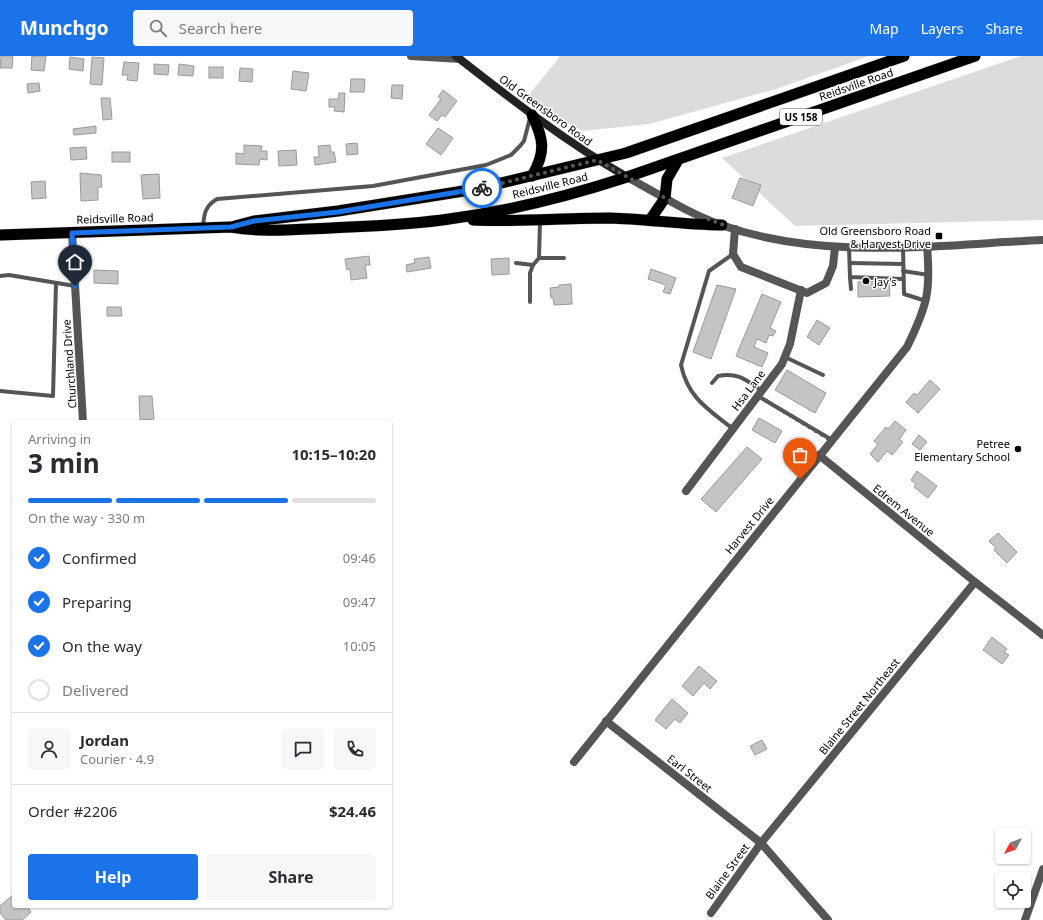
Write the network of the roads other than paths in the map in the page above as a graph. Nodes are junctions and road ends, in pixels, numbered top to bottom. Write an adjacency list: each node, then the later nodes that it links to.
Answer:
1 (411, 56): 4 (street)
2 (904, 56): 6 (highway, Reidsville Road / US 158)
3 (975, 56): 7 (highway, Reidsville Road / US 158)
4 (458, 57): 5 (main road, Old Greensboro Road)
5 (531, 114): 6 (main road, Old Greensboro Road); 8 (highway); 16 (lane)
6 (597, 160): 8 (highway, Reidsville Road / US 158); 9 (main road, Old Greensboro Road)
7 (678, 160): 9 (highway, Reidsville Road / US 158); 10 (highway)
8 (532, 176): 15 (highway, Reidsville Road / US 158)
9 (627, 177): 10 (street); 11 (highway, Reidsville Road / US 158)
10 (665, 198): 13 (highway); 14 (street)
11 (450, 219): 12 (highway); 15 (highway, Reidsville Road / US 158)
12 (540, 220): 13 (highway); 26 (lane)
13 (650, 220): 14 (highway)
14 (722, 225): 17 (street)
15 (231, 227): 16 (highway, Reidsville Road / US 158)
16 (203, 228): 18 (highway, Reidsville Road / US 158)
17 (735, 229): 22 (street); 25 (street)
18 (72, 233): 19 (highway, Reidsville Road / US 158); 38 (street, Churchland Drive)
19 (0, 235)
20 (1043, 240): 21 (street)
21 (927, 246): 24 (street); 33 (street, Harvest Drive)
22 (835, 247): 23 (street); 40 (street)
23 (849, 247): 24 (street); 29 (lane)
24 (903, 247): 30 (lane)
25 (733, 254): 40 (street); 49 (lane)
26 (539, 258): 27 (lane); 31 (lane)
27 (564, 258)
28 (516, 263): 31 (lane)
29 (850, 263): 30 (lane); 35 (lane)
30 (903, 264): 32 (lane)
31 (533, 265): 41 (lane)
32 (903, 272): 33 (lane); 36 (lane)
33 (929, 275): 42 (street, Harvest Drive)
34 (0, 276): 37 (lane)
35 (850, 277): 36 (lane); 39 (lane)
36 (903, 279): 42 (lane)
37 (56, 283): 38 (lane); 46 (lane)
38 (75, 286): 48 (street, Churchland Drive)
39 (851, 289)
40 (801, 290): 43 (street, Hsa Lane)
41 (530, 302)
42 (926, 302): 50 (street, Harvest Drive)
43 (785, 356): 44 (lane); 47 (street, Hsa Lane)
44 (823, 375)
45 (712, 383): 47 (lane)
46 (0, 391)
47 (760, 393): 49 (street, Hsa Lane); 50 (lane)
48 (83, 420)
49 (733, 429): 52 (street, Hsa Lane)
50 (832, 441): 51 (street, Harvest Drive)
51 (820, 455): 53 (street, Edrem Avenue); 55 (street, Harvest Drive)
52 (686, 491)
53 (975, 582): 54 (street, Edrem Avenue); 57 (street, Blaine Street Northeast)
54 (1043, 635)
55 (606, 721): 56 (street, Harvest Drive); 57 (street, Earl Street)
56 (574, 762)
57 (761, 843): 59 (street, Blaine Street); 60 (street, Earl Street)
58 (1043, 869): 61 (street)
59 (711, 913)
60 (828, 920)
61 (1025, 920)

